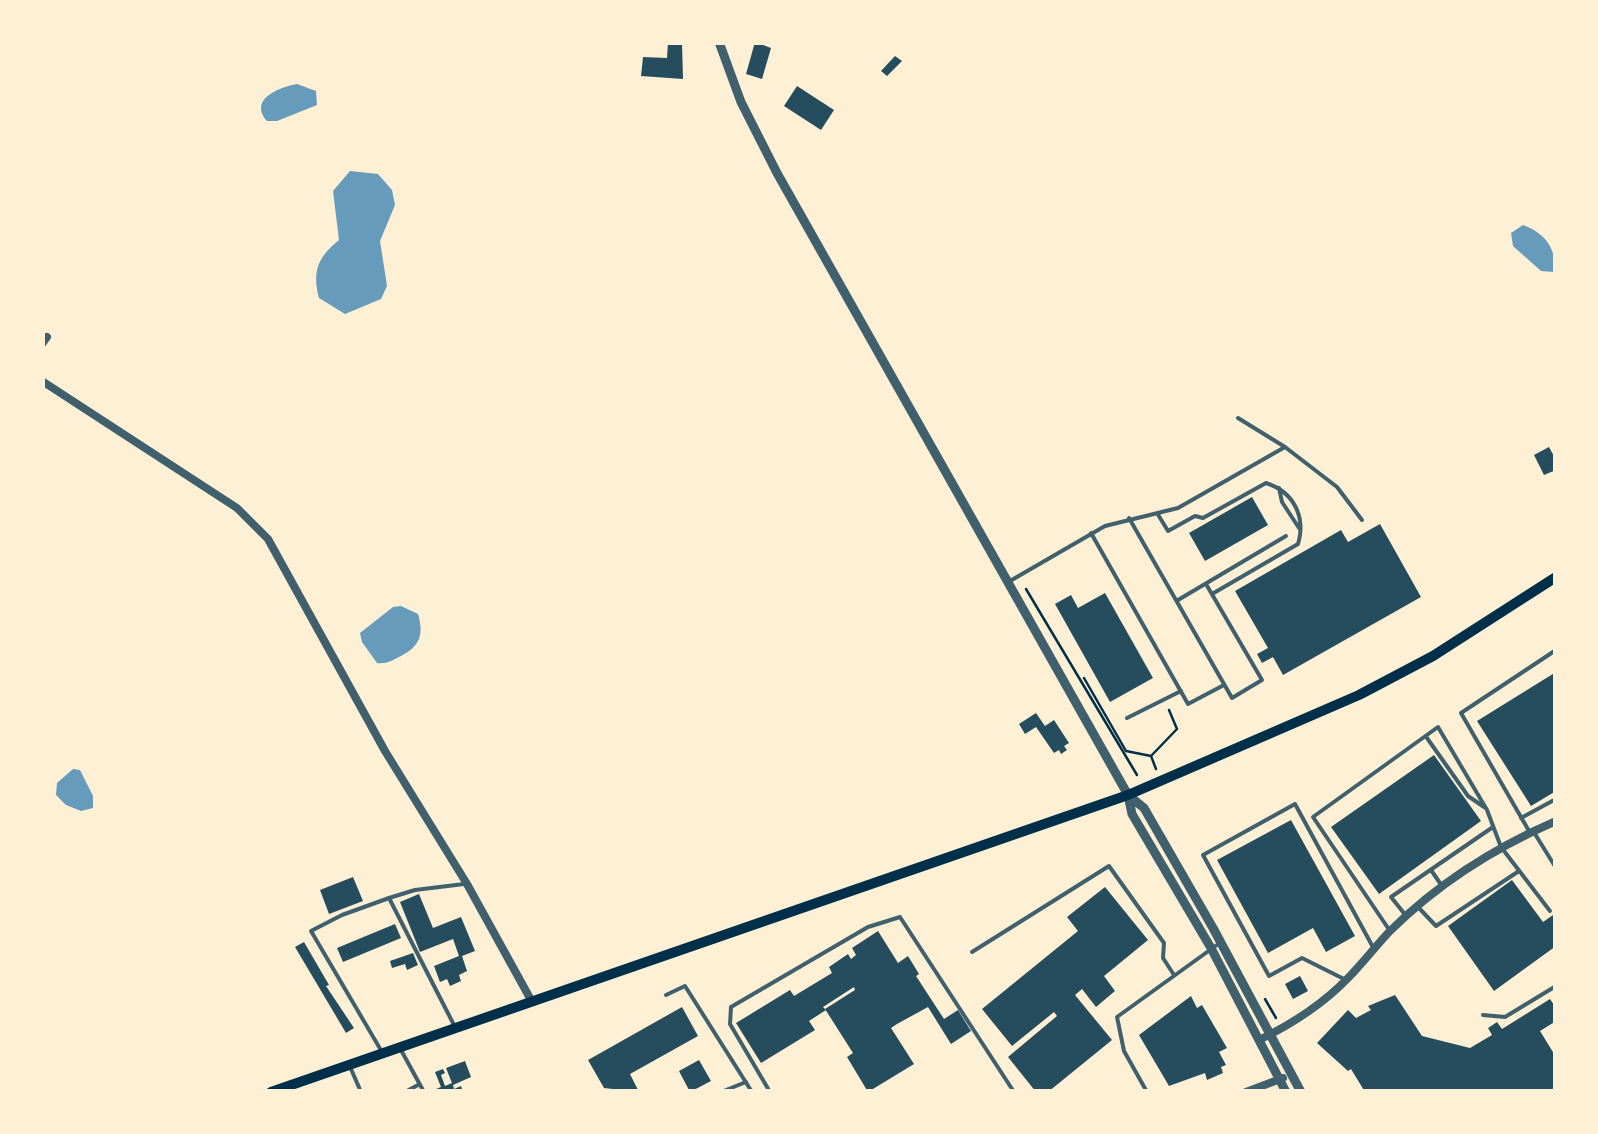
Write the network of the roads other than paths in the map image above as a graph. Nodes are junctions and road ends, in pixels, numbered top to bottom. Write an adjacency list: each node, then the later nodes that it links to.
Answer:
1 (720, 42): 13 (street)
2 (42, 381): 33 (street)
3 (1238, 418): 4 (lane)
4 (1284, 448): 6 (lane); 8 (lane)
5 (1278, 488): 6 (lane); 9 (lane); 9 (lane)
6 (1156, 512): 7 (lane)
7 (1129, 518): 10 (lane); 16 (lane)
8 (1362, 520)
9 (1302, 532): 15 (lane)
10 (1091, 533): 13 (lane); 19 (lane)
11 (1286, 536): 14 (lane)
12 (1556, 577): 22 (main road)
13 (1013, 580): 22 (street)
14 (1206, 584): 15 (lane); 16 (lane)
15 (1212, 594): 18 (lane)
16 (1176, 601): 18 (lane)
17 (1556, 650): 25 (lane)
18 (1224, 684): 19 (lane)
19 (1180, 691): 20 (lane)
20 (1127, 718)
21 (1425, 736): 24 (lane); 24 (lane); 39 (lane)
22 (1128, 795): 40 (street); 47 (main road)
23 (1556, 799): 25 (lane)
24 (1488, 810): 27 (lane)
25 (1521, 818): 28 (lane)
26 (1556, 820): 28 (street)
27 (1493, 827): 29 (lane); 31 (lane)
28 (1531, 832): 29 (street); 30 (lane)
29 (1501, 847): 32 (lane); 34 (street)
30 (1556, 868)
31 (1431, 870): 34 (lane); 38 (lane)
32 (1519, 871): 36 (lane); 37 (lane)
33 (467, 884): 35 (lane); 47 (street)
34 (1442, 886): 36 (street)
35 (390, 898): 49 (lane); 53 (lane)
36 (1418, 907): 38 (street)
37 (1550, 911)
38 (1407, 917): 39 (street)
39 (1390, 932): 41 (street)
40 (1216, 945): 43 (lane); 50 (street); 51 (street)
41 (1374, 949): 44 (street); 44 (lane)
42 (972, 952): 43 (lane)
43 (1174, 975): 67 (lane)
44 (1346, 980): 50 (street)
45 (1556, 986): 48 (lane)
46 (666, 996): 57 (lane)
47 (531, 1000): 49 (main road)
48 (1484, 1016)
49 (455, 1027): 52 (main road)
50 (1272, 1034): 51 (street); 55 (street)
51 (1260, 1040): 56 (street)
52 (398, 1046): 53 (main road); 58 (lane)
53 (382, 1052): 54 (main road)
54 (349, 1065): 59 (main road); 60 (lane)
55 (1292, 1073): 56 (street); 70 (street)
56 (1280, 1079): 68 (street); 69 (street)
57 (746, 1082): 63 (lane); 64 (lane)
58 (418, 1085): 61 (lane); 62 (lane)
59 (272, 1092)
60 (361, 1092)
61 (405, 1092)
62 (424, 1092)
63 (721, 1092)
64 (752, 1092)
65 (770, 1092): 66 (lane)
66 (1014, 1092)
67 (1147, 1092)
68 (1246, 1092)
69 (1286, 1092)
70 (1301, 1092)

